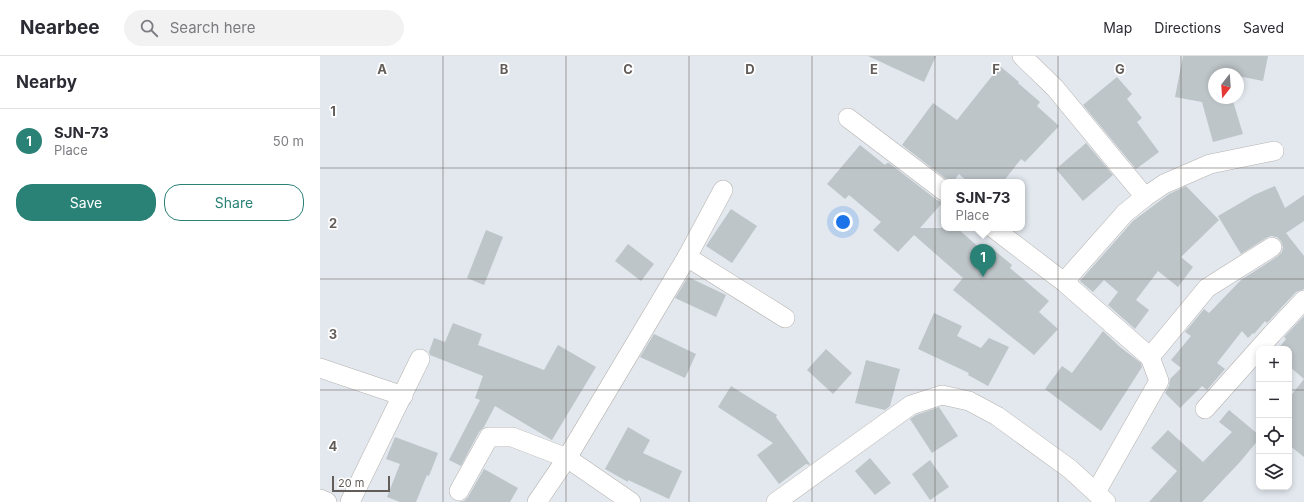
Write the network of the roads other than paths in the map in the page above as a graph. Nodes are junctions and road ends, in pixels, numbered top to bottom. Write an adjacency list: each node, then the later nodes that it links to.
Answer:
1 (1022, 56): 6 (street)
2 (848, 118): 4 (street)
3 (1274, 151): 6 (street)
4 (941, 189)
5 (723, 190): 9 (street)
6 (1145, 197): 10 (street)
7 (997, 231): 10 (street)
8 (1272, 247): 13 (street)
9 (687, 257): 12 (street); 18 (street)
10 (1064, 282): 13 (street)
11 (1304, 300): 17 (street)
12 (785, 318)
13 (1150, 357): 20 (street)
14 (420, 360): 16 (street)
15 (320, 368): 16 (street)
16 (403, 396): 23 (street)
17 (1205, 409)
18 (567, 458): 19 (street); 24 (street); 25 (street)
19 (459, 492)
20 (1101, 497): 26 (street)
21 (320, 499): 22 (street)
22 (327, 502)
23 (350, 502)
24 (537, 502)
25 (632, 502)
26 (776, 502)

